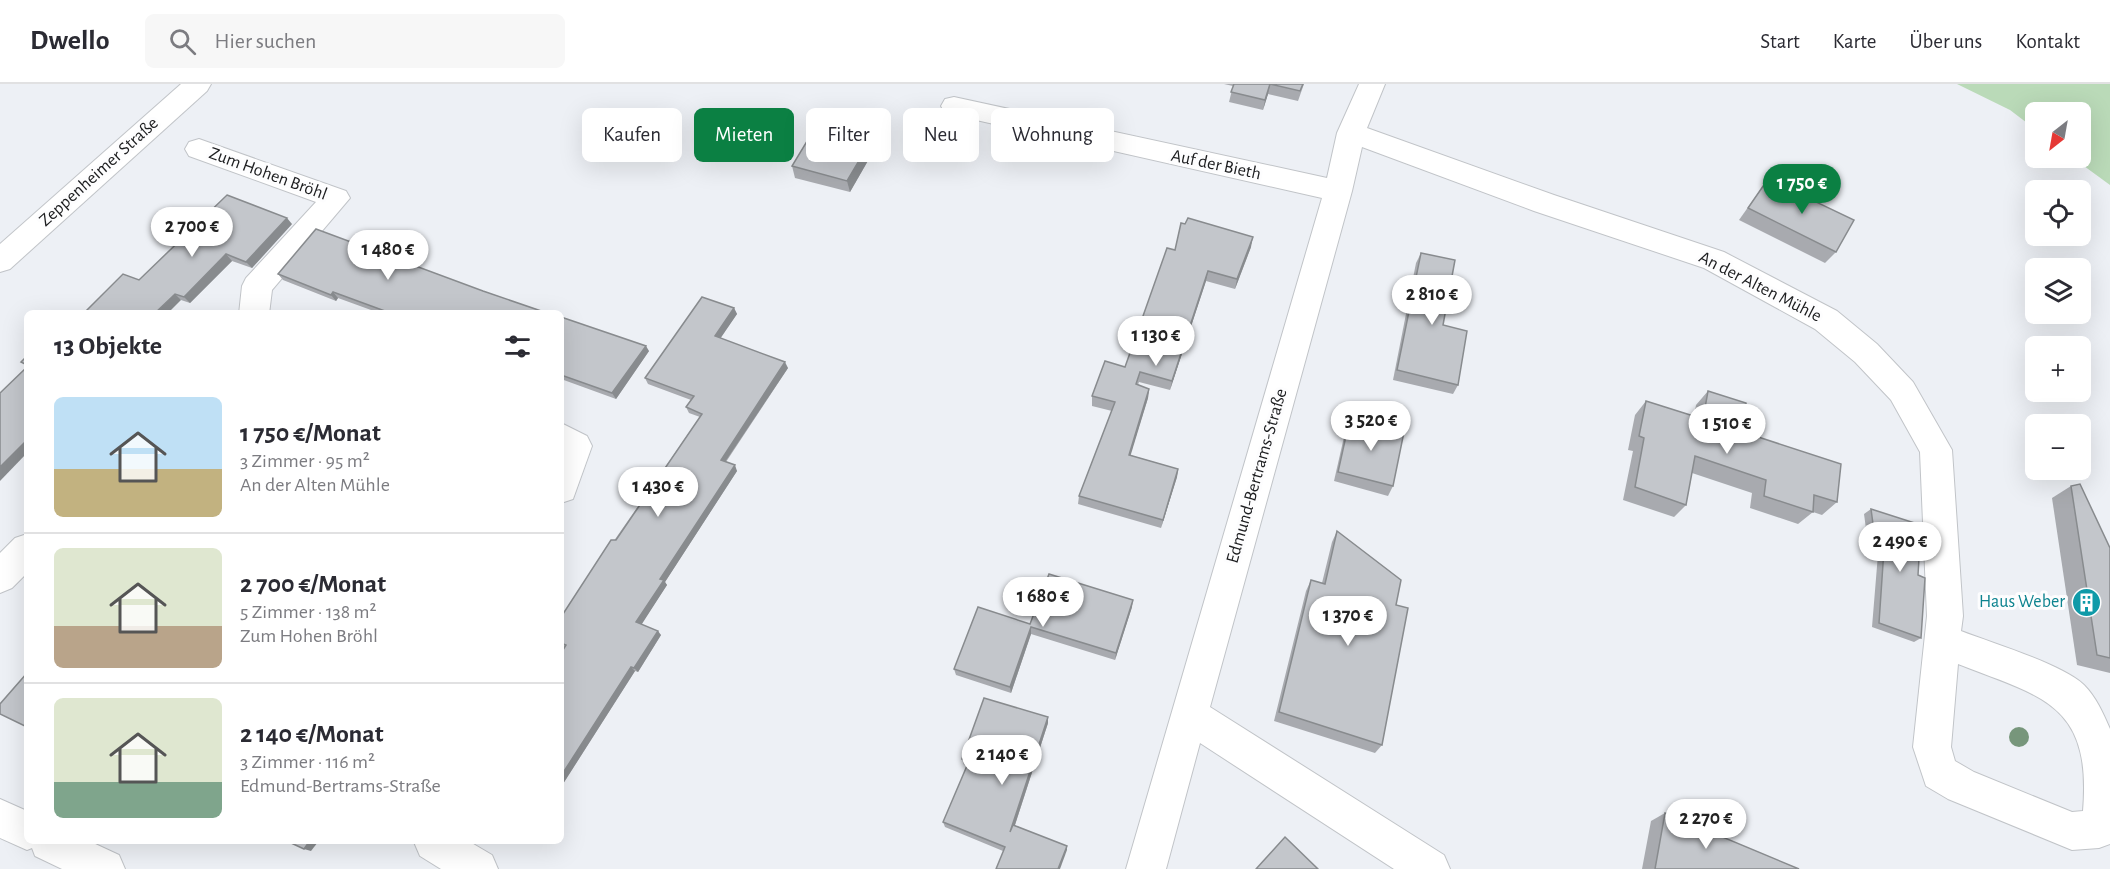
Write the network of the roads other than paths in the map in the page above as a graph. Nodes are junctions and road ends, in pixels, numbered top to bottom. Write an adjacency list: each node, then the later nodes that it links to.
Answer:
1 (198, 84): 7 (street, Zeppenheimer Straße)
2 (1372, 84): 4 (street, Edmund-Bertrams-Straße)
3 (954, 106): 6 (street, Auf der Bieth)
4 (1351, 133): 6 (street, Edmund-Bertrams-Straße); 13 (street, An der Alten Mühle)
5 (199, 149): 8 (street, Zum Hohen Bröhl)
6 (1338, 191): 14 (street, Edmund-Bertrams-Straße)
7 (0, 261)
8 (257, 310)
9 (564, 439): 10 (street)
10 (564, 484)
11 (24, 552): 12 (street)
12 (0, 577)
13 (1941, 640): 15 (street, An der Alten Mühle); 15 (street, An der Alten Mühle)
14 (1189, 715): 22 (street, Edmund-Bertrams-Straße); 23 (street)
15 (2102, 727)
16 (0, 818): 17 (street)
17 (24, 830)
18 (53, 844): 21 (street)
19 (437, 844): 20 (street)
20 (466, 867)
21 (105, 869)
22 (1146, 869)
23 (1430, 869)

